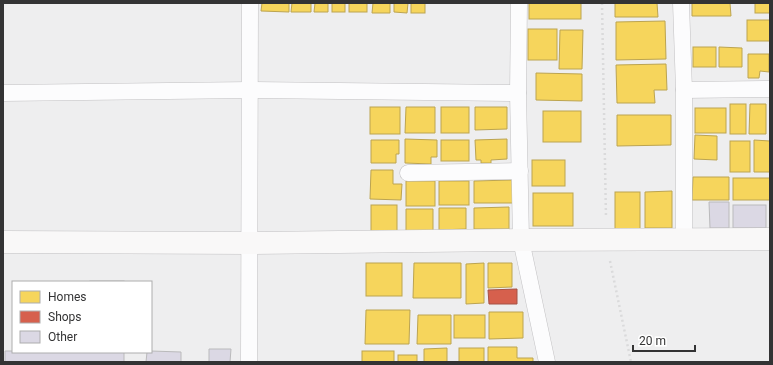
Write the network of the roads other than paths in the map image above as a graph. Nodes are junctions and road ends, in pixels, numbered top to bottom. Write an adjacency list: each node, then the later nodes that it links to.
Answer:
1 (250, 3): 4 (street)
2 (519, 3): 8 (street)
3 (681, 3): 5 (street)
4 (250, 90): 7 (street); 8 (street); 15 (street)
5 (684, 90): 6 (street); 12 (street)
6 (770, 90)
7 (3, 93)
8 (518, 93): 9 (street)
9 (520, 171): 10 (street); 11 (street)
10 (408, 173)
11 (521, 240): 12 (street); 15 (street); 17 (street)
12 (684, 240): 13 (street)
13 (770, 240)
14 (3, 242): 15 (street)
15 (250, 243): 16 (street)
16 (249, 362)
17 (547, 362)

